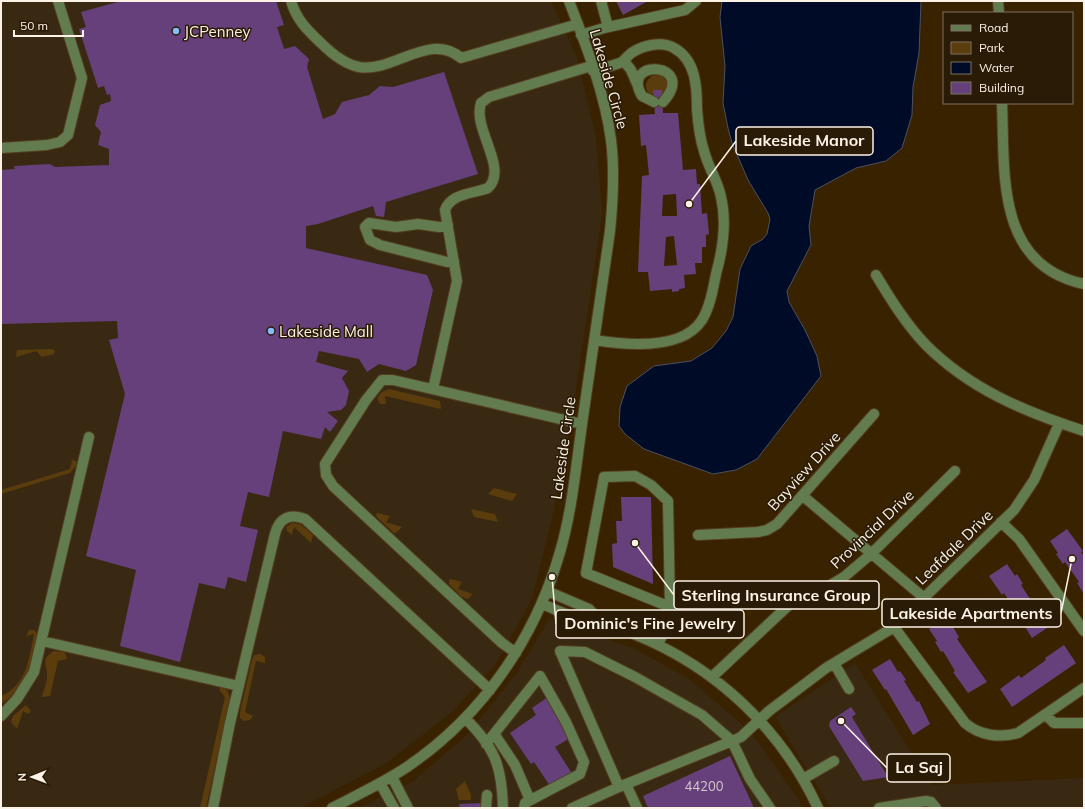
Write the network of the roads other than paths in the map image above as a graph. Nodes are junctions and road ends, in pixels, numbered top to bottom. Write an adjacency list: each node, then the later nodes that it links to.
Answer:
1 (58, 1): 17 (street)
2 (291, 1): 8 (street)
3 (569, 1): 8 (street, Lakeside Circle)
4 (601, 1): 9 (street)
5 (696, 1): 9 (street)
6 (998, 1): 7 (street)
7 (998, 12)
8 (578, 24): 10 (street, Lakeside Circle)
9 (608, 27): 10 (street)
10 (581, 35): 12 (street, Lakeside Circle)
11 (624, 61): 12 (street); 13 (street); 22 (street)
12 (592, 69): 18 (street); 22 (street, Lakeside Circle)
13 (631, 70): 14 (street); 15 (street)
14 (645, 71): 15 (street); 15 (street)
15 (638, 86)
16 (1002, 104): 21 (street)
17 (1, 148)
18 (448, 225): 19 (street); 19 (street)
19 (454, 261): 23 (street)
20 (876, 276): 26 (street)
21 (1084, 284)
22 (594, 340): 25 (street, Lakeside Circle)
23 (433, 389): 25 (street); 43 (street)
24 (874, 414): 30 (street, Bayview Drive)
25 (582, 424): 34 (street, Lakeside Circle)
26 (1059, 424): 27 (street); 31 (street, Leafdale Drive)
27 (1084, 430)
28 (89, 438): 41 (street)
29 (955, 471): 33 (street, Provincial Drive)
30 (803, 496): 32 (street, Bayview Drive); 33 (street)
31 (1001, 522): 35 (street, Leafdale Drive); 40 (street)
32 (698, 535)
33 (871, 554): 35 (street); 45 (street, Provincial Drive)
34 (547, 591): 36 (street, Lakeside Circle); 38 (street)
35 (923, 597): 39 (street, Leafdale Drive)
36 (542, 604): 38 (street); 43 (street, Lakeside Circle)
37 (670, 607): 37 (street); 42 (street)
38 (597, 618): 42 (street)
39 (894, 626): 44 (street, Leafdale Drive); 50 (street)
40 (1083, 629)
41 (42, 641): 46 (street); 51 (street)
42 (658, 644): 45 (street)
43 (516, 653): 49 (street, Lakeside Circle)
44 (834, 663): 48 (street); 53 (street, Leafdale Drive)
45 (712, 677): 53 (street)
46 (239, 686): 49 (street); 65 (street)
47 (1084, 688): 50 (street)
48 (849, 689)
49 (490, 690): 52 (street, Lakeside Circle)
50 (1046, 715): 54 (street)
51 (1, 716)
52 (464, 718): 57 (street); 59 (street, Lakeside Circle)
53 (759, 720): 56 (street, Leafdale Drive); 60 (street)
54 (1084, 723)
55 (495, 735): 57 (street); 64 (street); 64 (street)
56 (732, 741): 62 (street, Leafdale Drive); 62 (street); 73 (street)
57 (486, 744): 70 (street)
58 (834, 761): 60 (street)
59 (392, 777): 61 (street, Lakeside Circle); 68 (street)
60 (802, 779): 74 (street)
61 (380, 783): 66 (street, Lakeside Circle); 67 (street)
62 (622, 786): 71 (street, Leafdale Drive); 72 (street)
63 (487, 796): 69 (street)
64 (527, 804)
65 (213, 808)
66 (332, 808)
67 (394, 808)
68 (408, 808)
69 (486, 808)
70 (503, 808)
71 (572, 808)
72 (637, 808)
73 (770, 808)
74 (818, 808)
75 (879, 808): 76 (street)
76 (936, 808)

